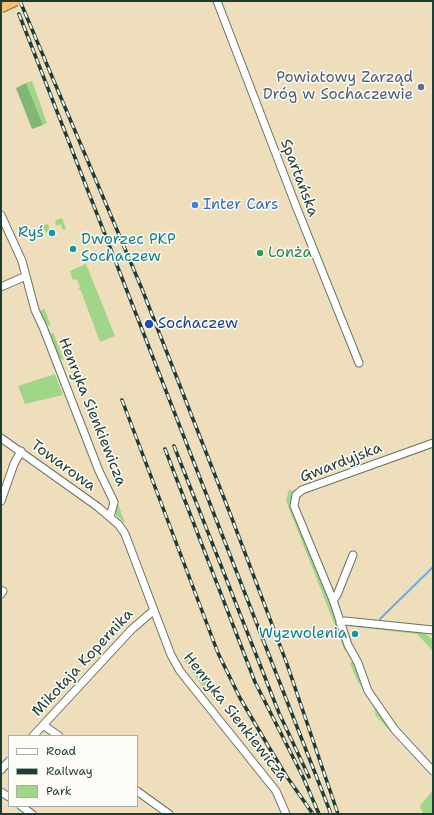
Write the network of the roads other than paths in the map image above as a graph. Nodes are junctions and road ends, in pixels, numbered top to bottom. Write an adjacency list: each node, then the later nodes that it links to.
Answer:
1 (16, 1): 3 (main road, bridge)
2 (217, 1): 7 (street, Spartańska)
3 (1, 8)
4 (1, 215): 5 (street, Henryka Sienkiewicza)
5 (26, 276): 6 (street); 12 (street, Henryka Sienkiewicza)
6 (1, 287)
7 (359, 363)
8 (1, 438): 10 (street, Towarowa)
9 (433, 443): 14 (street, Gwardyjska)
10 (21, 452): 11 (street); 12 (street, Towarowa)
11 (1, 501)
12 (110, 516): 15 (street, Henryka Sienkiewicza)
13 (353, 555): 14 (street)
14 (333, 600): 16 (street, Gwardyjska)
15 (154, 610): 18 (street, Mikołaja Kopernika); 28 (street, Henryka Sienkiewicza)
16 (340, 623): 17 (street); 23 (street, Gwardyjska)
17 (433, 630)
18 (43, 725): 19 (street, Mikołaja Kopernika); 20 (street)
19 (34, 735)
20 (58, 735)
21 (8, 762): 22 (street)
22 (1, 770)
23 (433, 771)
24 (138, 792): 27 (street)
25 (22, 807): 26 (street)
26 (32, 814)
27 (169, 814)
28 (286, 814)

